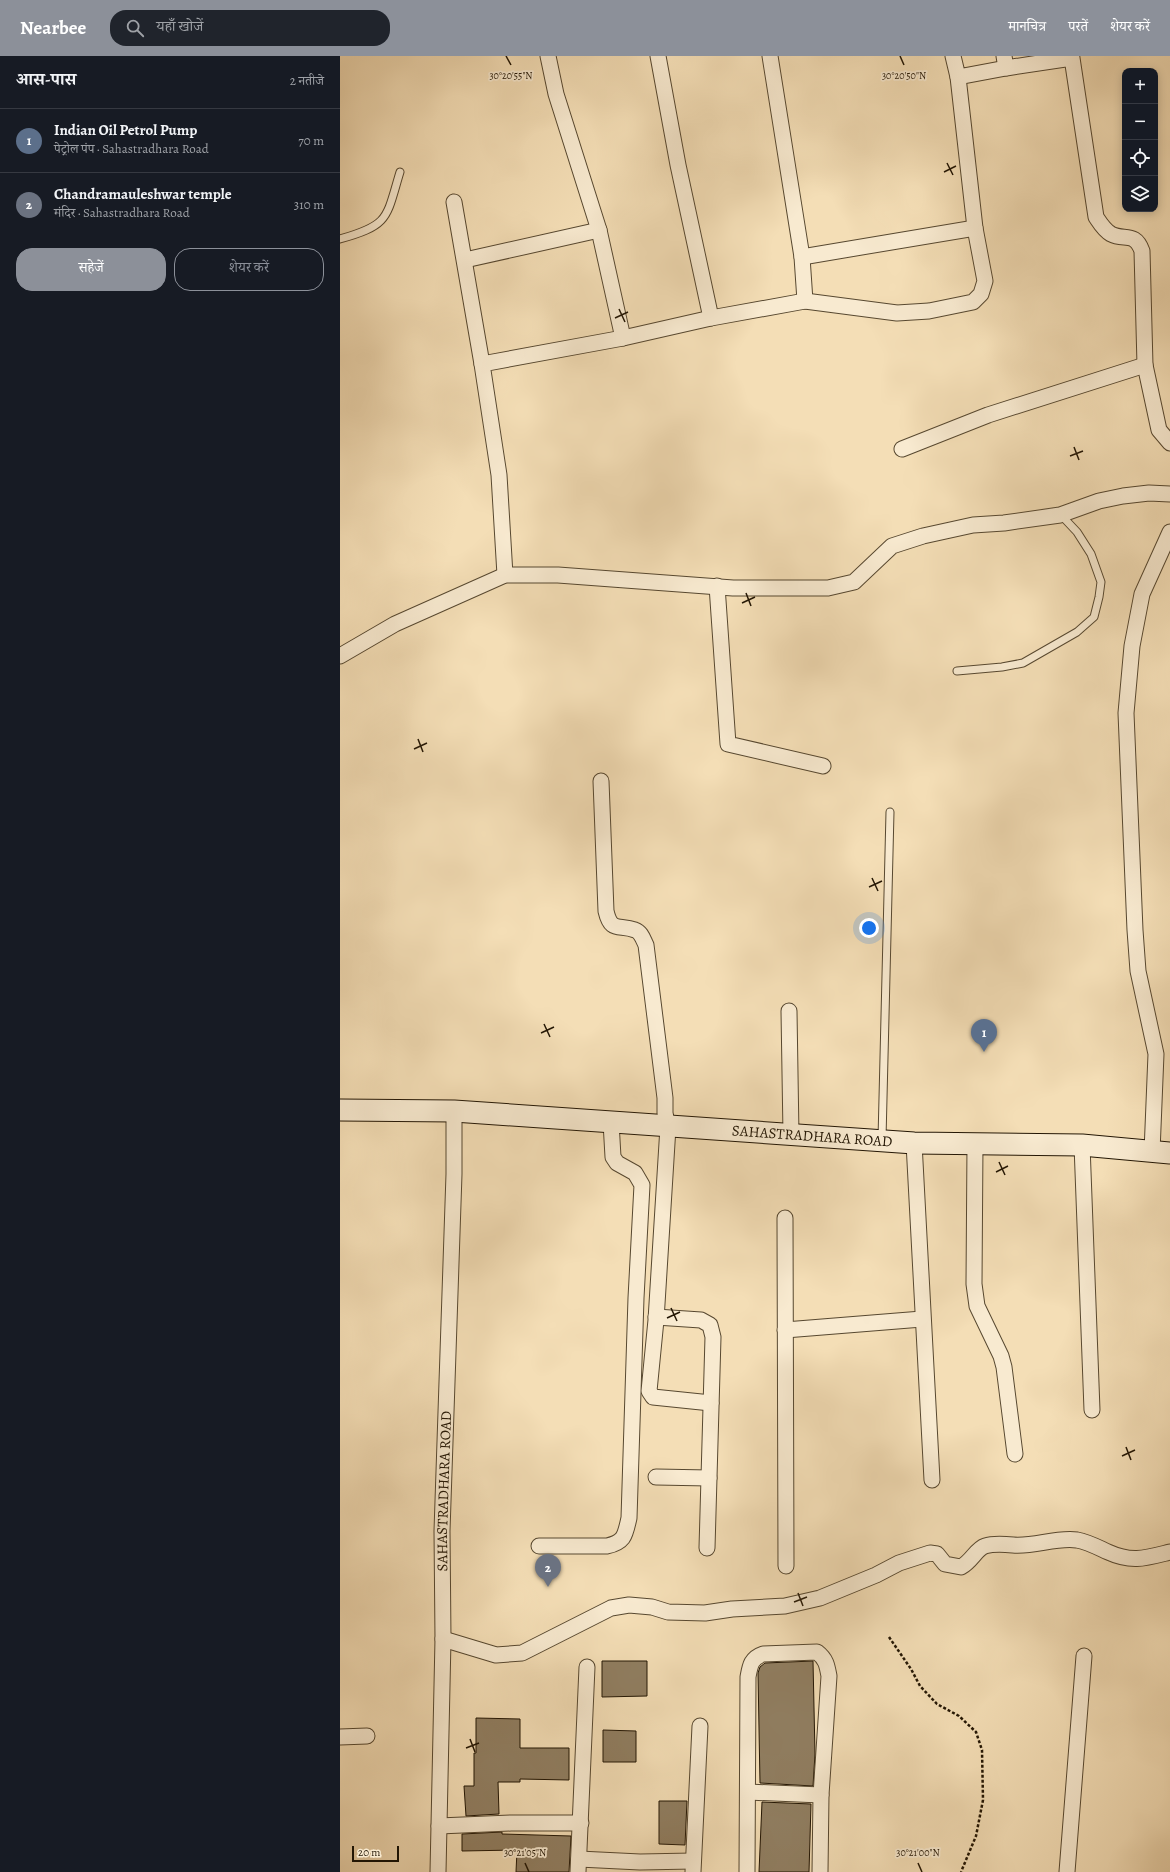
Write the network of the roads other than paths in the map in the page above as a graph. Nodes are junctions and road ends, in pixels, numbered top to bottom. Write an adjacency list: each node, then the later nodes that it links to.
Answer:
1 (548, 56): 11 (street)
2 (658, 56): 16 (street)
3 (770, 56): 13 (street)
4 (953, 56): 7 (street)
5 (1075, 57): 6 (street); 19 (street)
6 (1005, 62): 7 (street)
7 (958, 77): 10 (street)
8 (400, 172): 12 (lane)
9 (454, 202): 14 (street)
10 (975, 228): 13 (street); 15 (street)
11 (599, 230): 14 (street); 17 (street)
12 (340, 239)
13 (802, 257): 15 (street)
14 (465, 260): 18 (street)
15 (805, 302): 16 (street)
16 (712, 318): 17 (street)
17 (623, 338): 18 (street)
18 (482, 364): 25 (street)
19 (1145, 365): 20 (street); 21 (street)
20 (1170, 443)
21 (902, 449)
22 (1170, 494): 23 (street)
23 (1060, 514): 26 (street); 28 (lane)
24 (1170, 532): 42 (street)
25 (504, 576): 26 (street); 27 (street)
26 (717, 586): 29 (street)
27 (340, 656)
28 (957, 670)
29 (823, 766)
30 (601, 781): 36 (street)
31 (890, 812): 38 (lane)
32 (788, 1011): 37 (street)
33 (340, 1110): 34 (main road, SAHASTRADHARA ROAD)
34 (454, 1111): 35 (main road, SAHASTRADHARA ROAD); 57 (street, SAHASTRADHARA ROAD)
35 (611, 1122): 36 (main road, SAHASTRADHARA ROAD); 53 (street)
36 (668, 1126): 37 (main road, SAHASTRADHARA ROAD); 44 (street)
37 (791, 1135): 38 (main road, SAHASTRADHARA ROAD)
38 (882, 1141): 39 (main road, SAHASTRADHARA ROAD)
39 (914, 1143): 40 (main road, SAHASTRADHARA ROAD); 45 (street)
40 (975, 1144): 41 (main road, SAHASTRADHARA ROAD); 49 (street)
41 (1082, 1146): 42 (main road, SAHASTRADHARA ROAD); 48 (street)
42 (1161, 1152)
43 (785, 1218): 46 (street)
44 (656, 1317): 47 (street); 47 (street)
45 (922, 1319): 46 (street); 52 (street)
46 (785, 1330): 56 (street)
47 (711, 1403): 51 (street)
48 (1092, 1410)
49 (1015, 1454)
50 (656, 1476): 51 (street)
51 (709, 1478): 54 (street)
52 (932, 1480)
53 (539, 1546)
54 (707, 1548)
55 (1170, 1552): 57 (street)
56 (786, 1566)
57 (443, 1639): 66 (street, SAHASTRADHARA ROAD)
58 (1084, 1656): 72 (street)
59 (587, 1667): 65 (street)
60 (700, 1726): 68 (street)
61 (367, 1736): 62 (street)
62 (340, 1737)
63 (748, 1792): 64 (street); 64 (street); 70 (street)
64 (822, 1795): 71 (street)
65 (581, 1823): 66 (street); 67 (street)
66 (439, 1826): 69 (street, SAHASTRADHARA ROAD)
67 (579, 1865): 68 (street)
68 (693, 1867)
69 (438, 1872)
70 (747, 1872)
71 (820, 1872)
72 (1067, 1872)

